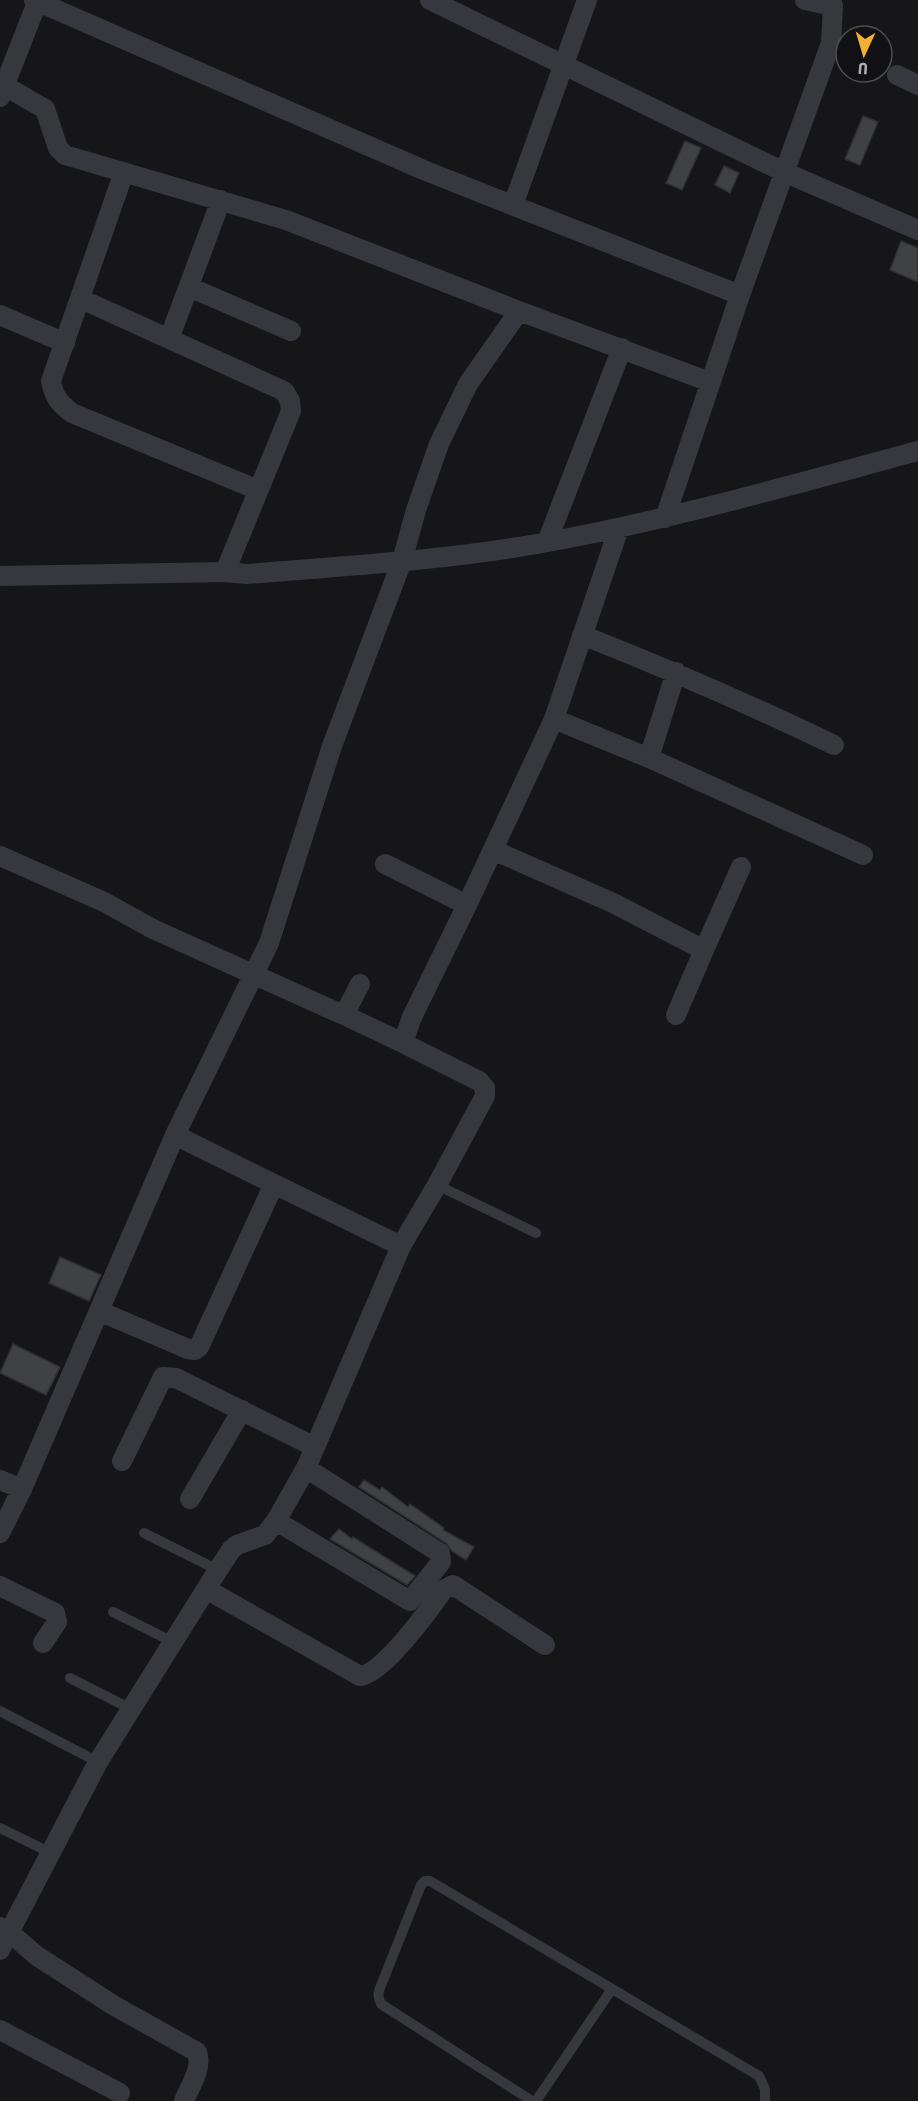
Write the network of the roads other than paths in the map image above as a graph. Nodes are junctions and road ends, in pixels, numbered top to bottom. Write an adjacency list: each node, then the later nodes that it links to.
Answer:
1 (430, 0): 7 (street)
2 (587, 0): 7 (street)
3 (805, 0): 5 (street)
4 (37, 1): 6 (street); 10 (street)
5 (832, 3): 12 (street)
6 (77, 9): 14 (street)
7 (563, 65): 12 (street); 14 (street)
8 (897, 75): 9 (street)
9 (918, 85)
10 (2, 92): 11 (street)
11 (124, 172): 13 (street); 18 (street)
12 (784, 172): 15 (street); 17 (street)
13 (221, 201): 16 (street); 19 (street)
14 (513, 205): 17 (street)
15 (918, 230)
16 (189, 287): 21 (street); 22 (street)
17 (740, 295): 25 (street)
18 (81, 299): 22 (street); 23 (street)
19 (519, 311): 24 (street); 31 (street)
20 (0, 315): 23 (street)
21 (291, 331)
22 (169, 339): 27 (street)
23 (65, 343): 27 (street)
24 (622, 348): 25 (street); 30 (street)
25 (710, 382): 28 (street)
26 (918, 451): 28 (street)
27 (258, 490): 32 (street)
28 (665, 518): 29 (street)
29 (619, 528): 30 (street); 34 (street)
30 (547, 542): 31 (street)
31 (402, 561): 32 (street); 46 (street)
32 (225, 572): 33 (street)
33 (0, 576)
34 (582, 635): 35 (street); 36 (street)
35 (676, 672): 37 (street); 38 (street)
36 (554, 718): 38 (street); 39 (street)
37 (834, 745)
38 (649, 758): 40 (street)
39 (493, 850): 44 (street); 45 (street)
40 (863, 855)
41 (0, 856): 46 (street)
42 (385, 864): 44 (street)
43 (741, 867): 45 (street)
44 (467, 905): 50 (street)
45 (704, 950): 49 (street)
46 (252, 975): 48 (street); 51 (street)
47 (360, 984): 48 (street)
48 (344, 1015): 50 (street)
49 (676, 1015)
50 (403, 1043): 53 (street)
51 (175, 1135): 52 (street); 56 (street)
52 (273, 1184): 55 (street); 56 (street)
53 (437, 1185): 54 (lane); 55 (street)
54 (536, 1233)
55 (401, 1246): 58 (street)
56 (99, 1311): 62 (street)
57 (242, 1410): 58 (street); 59 (street); 63 (street)
58 (315, 1447): 60 (street)
59 (122, 1461)
60 (306, 1468): 64 (street); 64 (street)
61 (0, 1480): 62 (street)
62 (22, 1489): 65 (street)
63 (190, 1499)
64 (276, 1521): 67 (street)
65 (0, 1533)
66 (144, 1533): 67 (lane)
67 (218, 1570): 69 (street)
68 (0, 1586): 72 (street)
69 (206, 1589): 71 (street); 73 (street)
70 (113, 1612): 71 (lane)
71 (173, 1642): 75 (street)
72 (43, 1643)
73 (545, 1645)
74 (70, 1678): 75 (lane)
75 (131, 1709): 77 (street)
76 (0, 1711): 77 (lane)
77 (98, 1762): 79 (street)
78 (0, 1828): 79 (lane)
79 (51, 1853): 80 (street)
80 (5, 1929): 81 (street); 85 (street)
81 (0, 1950)
82 (612, 1989): 86 (lane); 86 (lane); 87 (lane)
83 (0, 2030): 84 (street)
84 (120, 2093)
85 (184, 2101)
86 (534, 2101)
87 (765, 2101)

